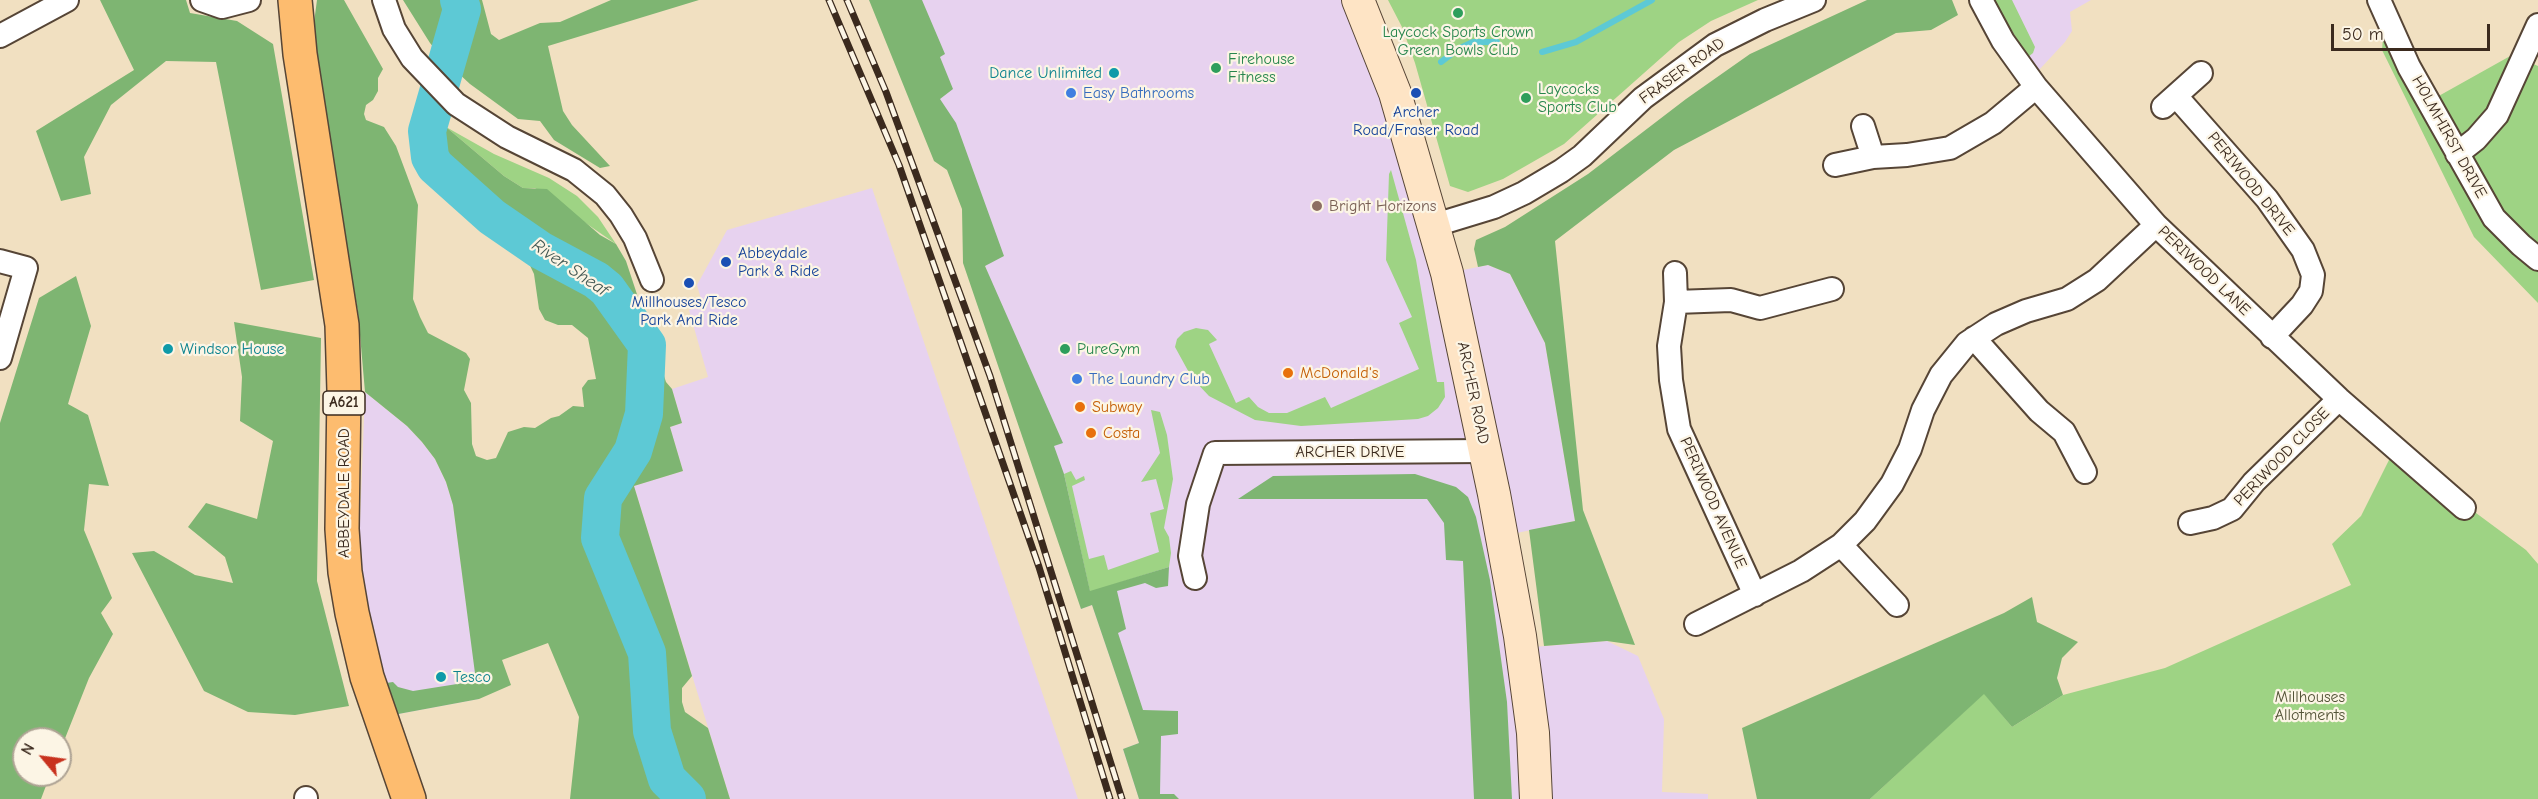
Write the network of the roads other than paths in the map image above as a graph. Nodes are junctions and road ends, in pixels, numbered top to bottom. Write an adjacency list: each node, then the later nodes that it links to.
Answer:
1 (67, 0): 11 (street)
2 (202, 0): 3 (street)
3 (249, 0)
4 (294, 0): 39 (main road, ABBEYDALE ROAD / A621)
5 (384, 0): 23 (street)
6 (1358, 0): 18 (street, ARCHER ROAD)
7 (1814, 0): 18 (street, FRASER ROAD)
8 (1981, 0): 13 (street, PERIWOOD LANE)
9 (2379, 0): 15 (street, HOLMHIRST DRIVE)
10 (2538, 25): 15 (street)
11 (0, 36)
12 (2201, 73): 26 (street, PERIWOOD DRIVE)
13 (2036, 87): 16 (street); 19 (street, PERIWOOD LANE)
14 (1863, 126): 16 (street)
15 (2457, 154): 20 (street, HOLMHIRST DRIVE)
16 (1874, 157): 17 (street)
17 (1835, 165)
18 (1435, 225): 30 (street, ARCHER ROAD)
19 (2156, 225): 26 (street, PERIWOOD LANE); 27 (street)
20 (2538, 259)
21 (0, 261): 28 (street)
22 (1675, 273): 25 (street, PERIWOOD AVENUE)
23 (652, 280)
24 (1832, 289): 25 (street)
25 (1676, 302): 36 (street, PERIWOOD AVENUE)
26 (2272, 337): 29 (street, PERIWOOD LANE)
27 (1974, 338): 31 (street); 34 (street)
28 (2, 353)
29 (2339, 399): 32 (street, PERIWOOD LANE); 33 (street, PERIWOOD CLOSE)
30 (1485, 451): 35 (street, ARCHER DRIVE); 40 (street, ARCHER ROAD)
31 (2085, 472)
32 (2464, 508)
33 (2190, 523)
34 (1841, 545): 36 (street); 37 (street)
35 (1195, 578)
36 (1755, 595): 38 (street)
37 (1897, 605)
38 (1696, 624)
39 (410, 799)
40 (1536, 799)

